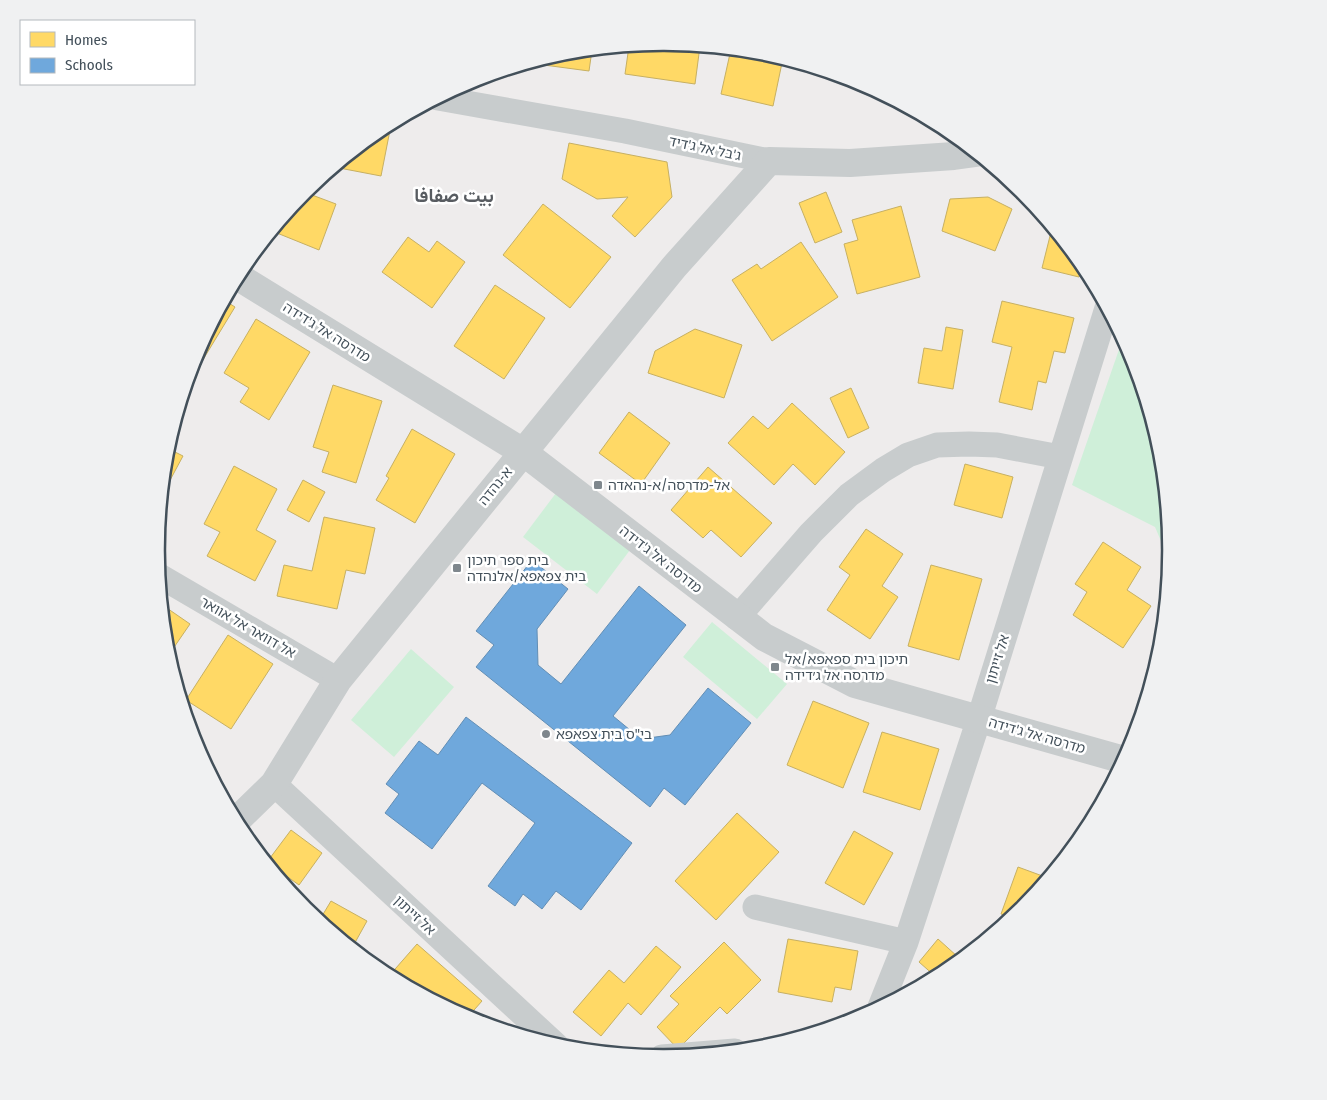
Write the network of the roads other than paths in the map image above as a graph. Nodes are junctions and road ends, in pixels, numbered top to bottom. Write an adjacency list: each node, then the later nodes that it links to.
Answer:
1 (449, 100): 3 (street, ג'בל אל ג'דיד)
2 (967, 154): 3 (street, ג'בל אל ג'דיד)
3 (769, 161): 6 (street, א-נהדה)
4 (244, 281): 6 (street, מדרסה אל ג'דידה)
5 (1104, 317): 7 (street, אל זייתון)
6 (523, 452): 9 (street, מדרסה אל ג'דידה); 10 (street, א-נהדה)
7 (1060, 457): 9 (street); 11 (street, אל זייתון)
8 (166, 580): 10 (street, אל דוואר אל אוואר)
9 (737, 618): 11 (street, מדרסה אל ג'דידה)
10 (338, 680): 13 (street, א-נהדה)
11 (979, 719): 12 (street, מדרסה אל ג'דידה); 16 (street, אל זייתון)
12 (1117, 758)
13 (274, 784): 14 (street, א-נהדה); 18 (street, אל זייתון)
14 (242, 815)
15 (755, 907): 16 (street)
16 (906, 942): 17 (street, אל זייתון)
17 (884, 997)
18 (544, 1034)

